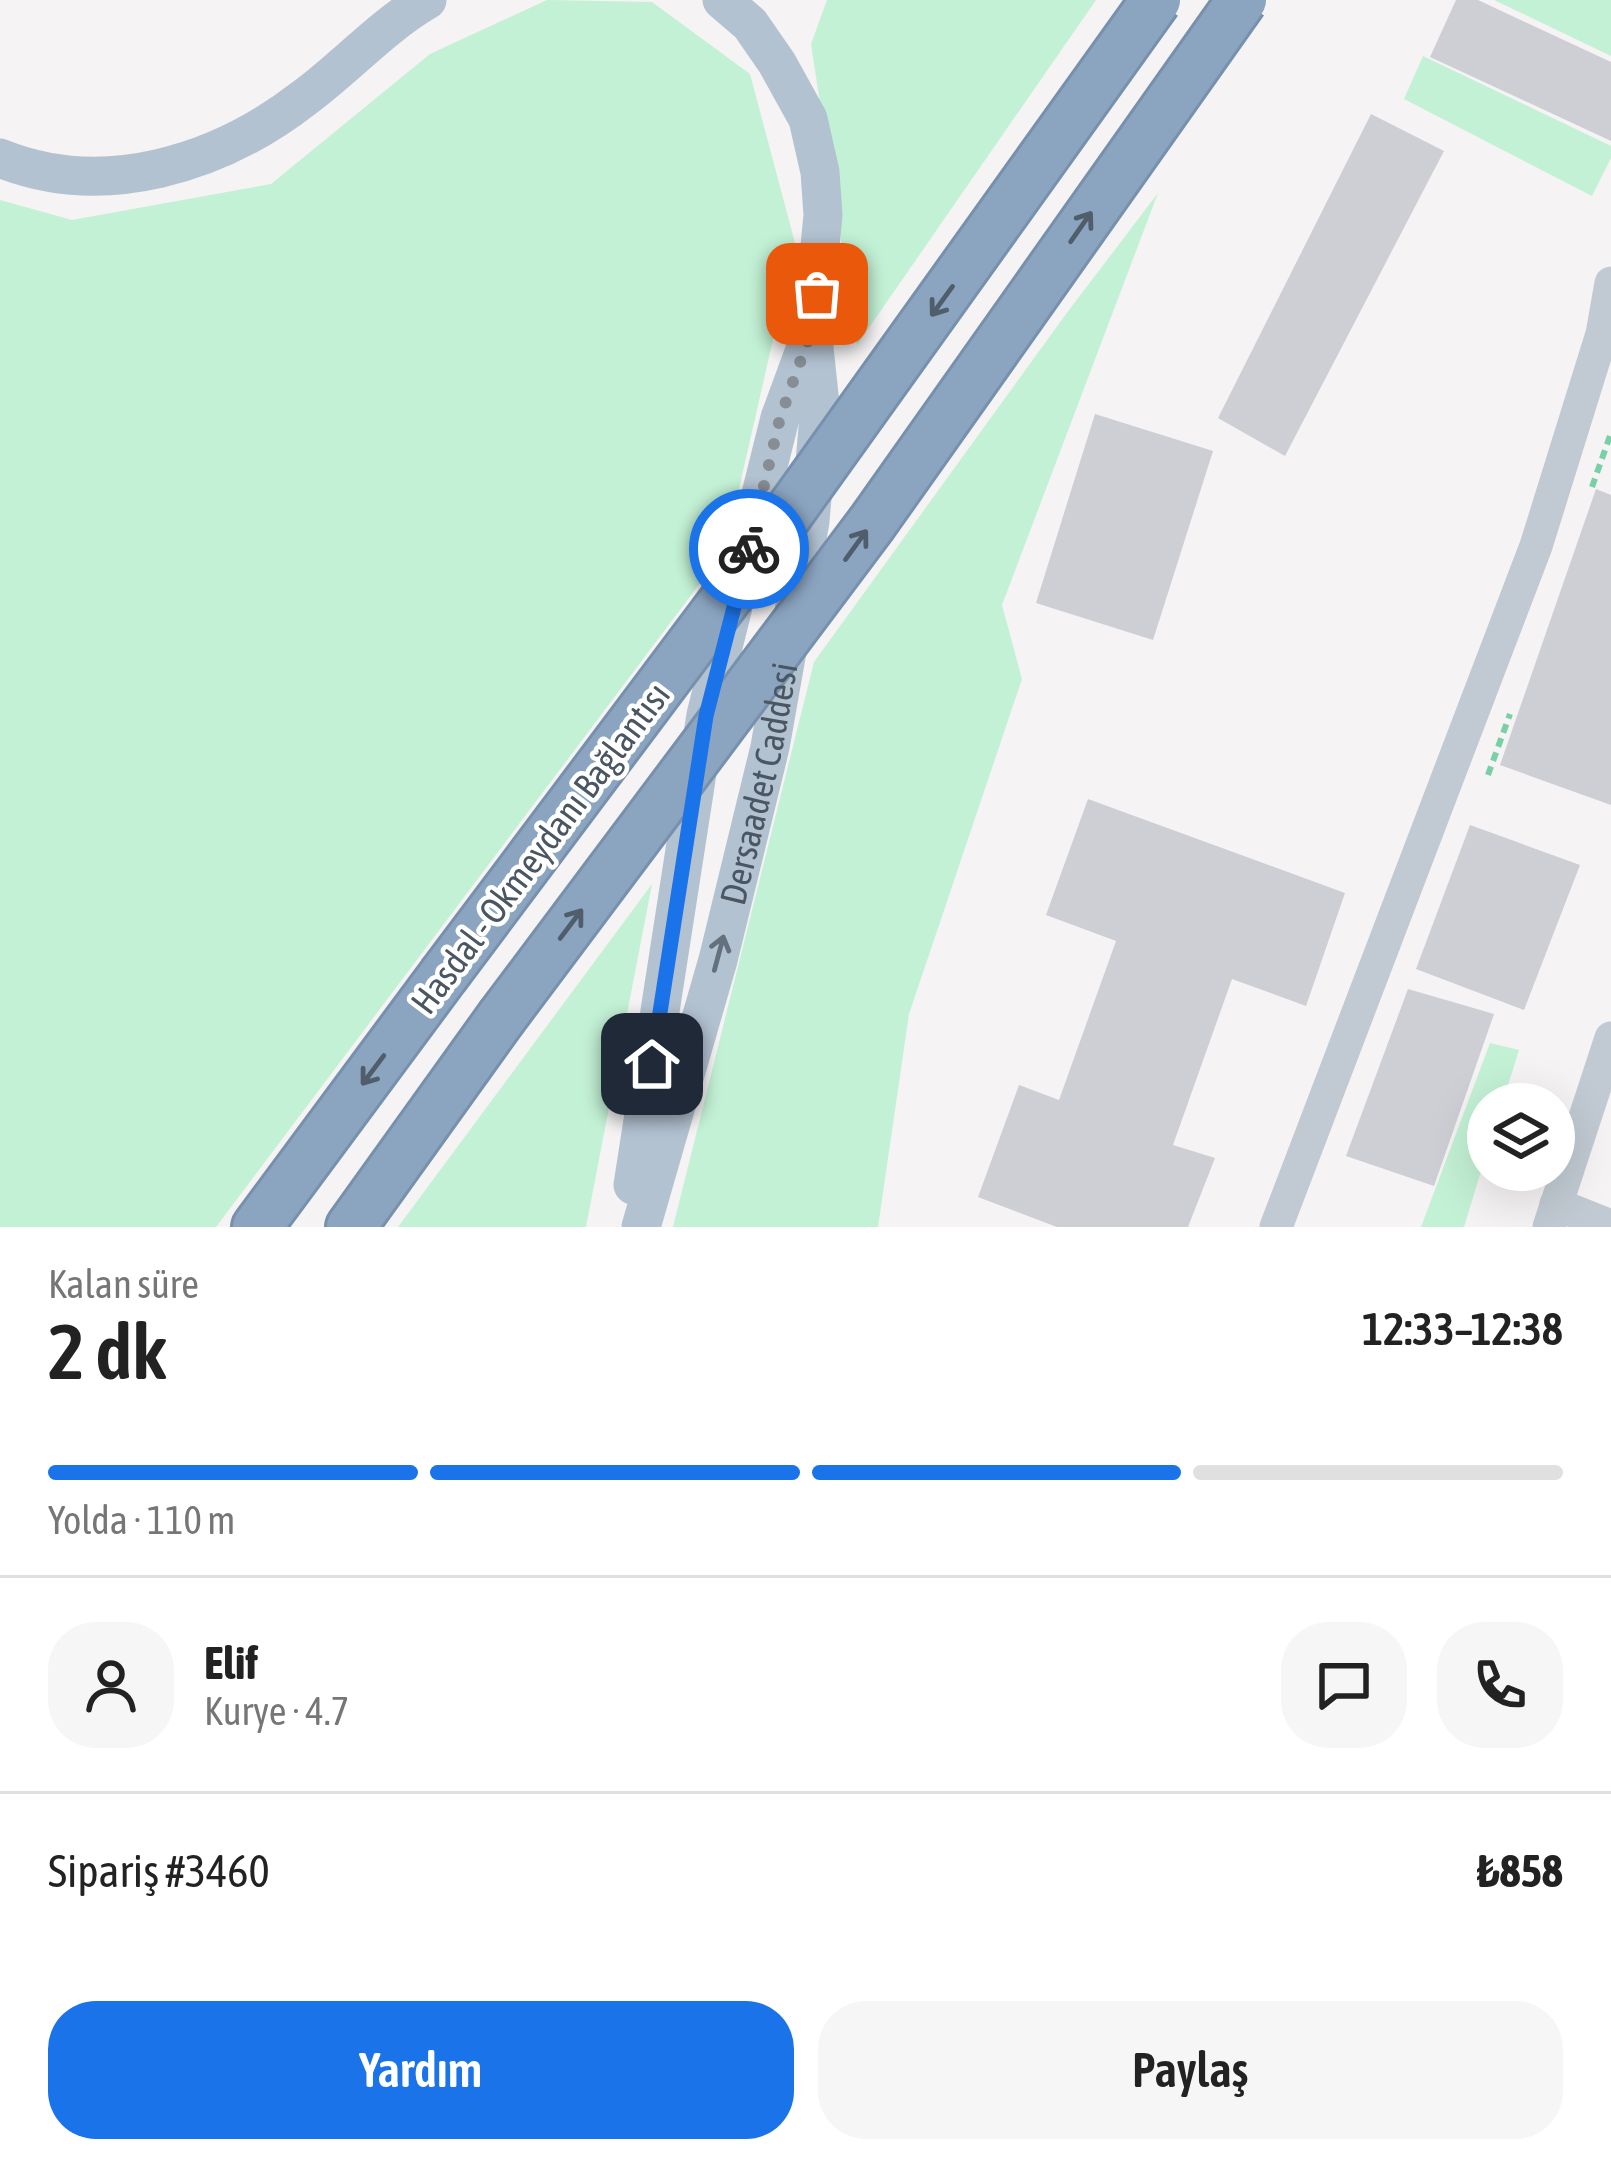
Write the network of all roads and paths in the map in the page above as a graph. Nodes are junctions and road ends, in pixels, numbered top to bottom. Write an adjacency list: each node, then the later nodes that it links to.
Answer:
1 (427, 0): 5 (main road)
2 (722, 0): 8 (main road, Dersaadet Caddesi)
3 (1156, 0): 13 (highway, Hasdal - Okmeydanı Bağlantısı, one-way to 13, bridge)
4 (1242, 0): 14 (highway, Hasdal - Okmeydanı Bağlantısı, one-way to 4, bridge)
5 (0, 158)
6 (1611, 283): 7 (street)
7 (1606, 325): 17 (street)
8 (812, 329): 15 (main road, Dersaadet Caddesi); 16 (main road, Dersaadet Caddesi, one-way to 8)
9 (1611, 1038): 11 (street)
10 (1611, 1095): 11 (street)
11 (1562, 1217): 12 (street)
12 (1611, 1226)
13 (257, 1227)
14 (351, 1227)
15 (630, 1227)
16 (641, 1227)
17 (1276, 1227)

